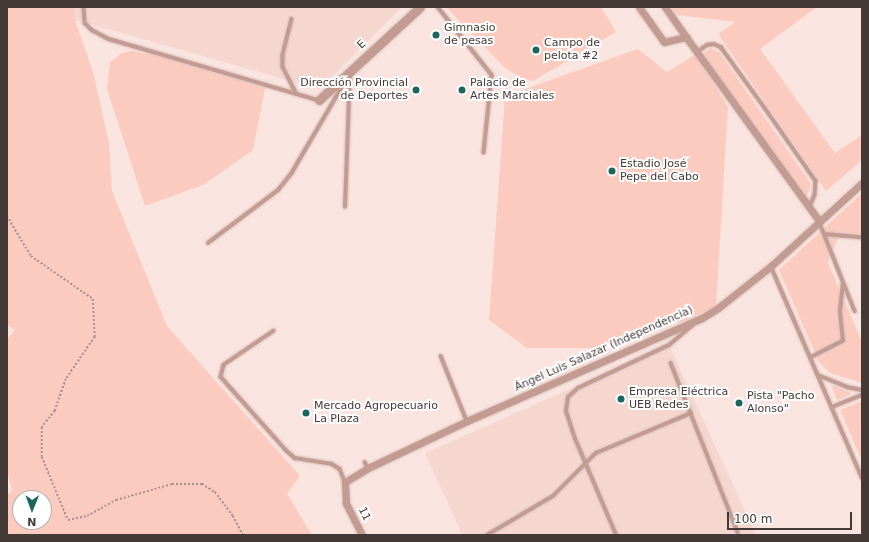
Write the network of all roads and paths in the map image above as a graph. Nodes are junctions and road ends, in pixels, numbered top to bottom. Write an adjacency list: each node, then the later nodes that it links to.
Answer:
1 (84, 7): 10 (lane)
2 (420, 7): 9 (street, E)
3 (438, 7): 12 (lane)
4 (639, 7): 7 (street)
5 (665, 7): 7 (street)
6 (292, 20): 10 (lane)
7 (686, 38): 8 (street)
8 (697, 52): 15 (street); 15 (lane)
9 (350, 72): 11 (street, E); 14 (lane); 20 (lane)
10 (297, 94): 11 (lane)
11 (319, 100)
12 (484, 153)
13 (862, 183): 17 (street, Ángel Luis Salazar (Independencia))
14 (345, 207)
15 (809, 208): 17 (street)
16 (7, 216): 39 (path)
17 (819, 221): 18 (lane); 21 (street, Ángel Luis Salazar (Independencia))
18 (824, 234): 19 (lane); 22 (lane)
19 (862, 237)
20 (208, 243)
21 (772, 266): 24 (street, Ángel Luis Salazar (Independencia)); 27 (lane)
22 (844, 283): 23 (lane); 27 (lane)
23 (855, 311)
24 (702, 318): 34 (street, Ángel Luis Salazar (Independencia)); 35 (lane)
25 (274, 331): 37 (lane)
26 (441, 356): 34 (lane)
27 (811, 357): 29 (lane)
28 (671, 363): 33 (lane)
29 (818, 375): 30 (lane); 32 (lane)
30 (862, 390)
31 (862, 395): 32 (lane)
32 (832, 407): 36 (lane)
33 (691, 413): 35 (lane); 38 (lane)
34 (467, 421): 37 (street, Ángel Luis Salazar (Independencia))
35 (587, 464): 41 (lane); 42 (lane)
36 (862, 477)
37 (345, 482): 40 (street, 11)
38 (738, 532)
39 (243, 535)
40 (362, 535)
41 (487, 535)
42 (616, 535)

